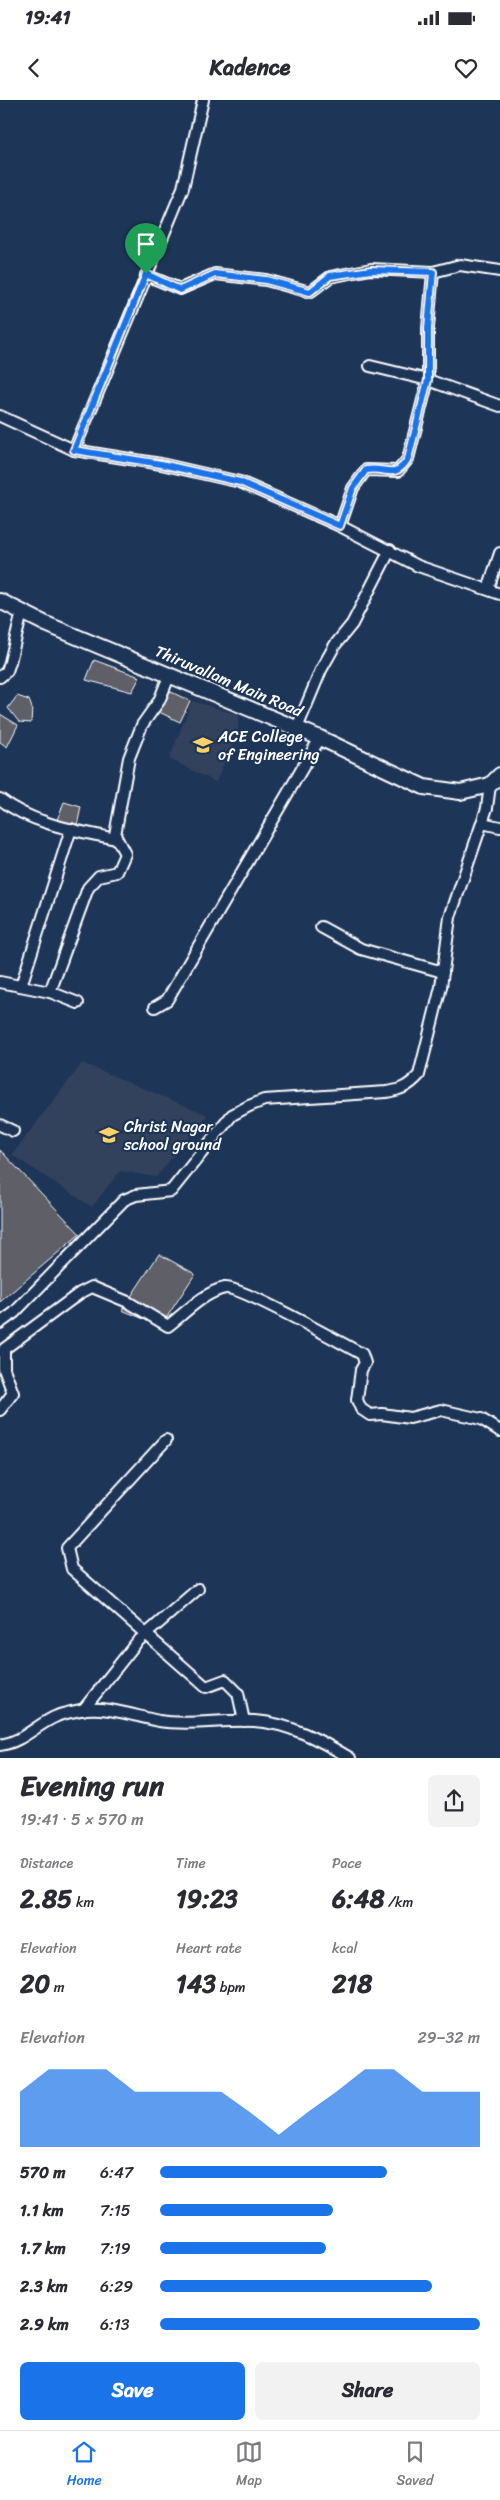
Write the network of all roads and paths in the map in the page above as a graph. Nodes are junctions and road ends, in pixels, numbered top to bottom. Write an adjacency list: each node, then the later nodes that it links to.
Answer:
1 (203, 100): 4 (street)
2 (500, 271): 3 (street)
3 (433, 272): 4 (street); 6 (street)
4 (146, 274): 9 (street)
5 (370, 366): 6 (street)
6 (428, 380): 7 (street); 10 (street)
7 (500, 406)
8 (0, 416): 9 (street)
9 (74, 450): 10 (street)
10 (340, 526): 11 (street)
11 (390, 550): 13 (street); 19 (street)
12 (500, 553): 13 (street)
13 (488, 589): 14 (street)
14 (500, 594)
15 (0, 601): 16 (main road, Thiruvallam Main Road)
16 (22, 612): 17 (main road, Thiruvallam Main Road); 18 (street)
17 (170, 674): 19 (main road, Thiruvallam Main Road); 27 (street)
18 (0, 677)
19 (297, 728): 20 (main road, Thiruvallam Main Road)
20 (320, 738): 22 (main road, Thiruvallam Main Road); 34 (street)
21 (500, 775): 22 (main road)
22 (490, 785): 24 (street)
23 (0, 799): 26 (street)
24 (482, 823): 25 (street); 29 (street)
25 (500, 827)
26 (71, 829): 27 (street); 31 (street)
27 (116, 839): 32 (street)
28 (322, 927): 29 (street)
29 (443, 972): 37 (street)
30 (0, 982): 31 (street)
31 (21, 986): 32 (street)
32 (50, 992): 33 (street)
33 (78, 1003)
34 (155, 1007)
35 (0, 1125): 36 (street)
36 (13, 1131)
37 (0, 1323)
38 (0, 1410): 39 (street)
39 (500, 1430)
40 (166, 1440): 42 (street)
41 (198, 1588): 42 (street)
42 (145, 1635): 43 (street); 44 (street)
43 (83, 1710): 44 (street); 45 (street)
44 (244, 1721): 46 (street)
45 (0, 1745)
46 (350, 1758)

